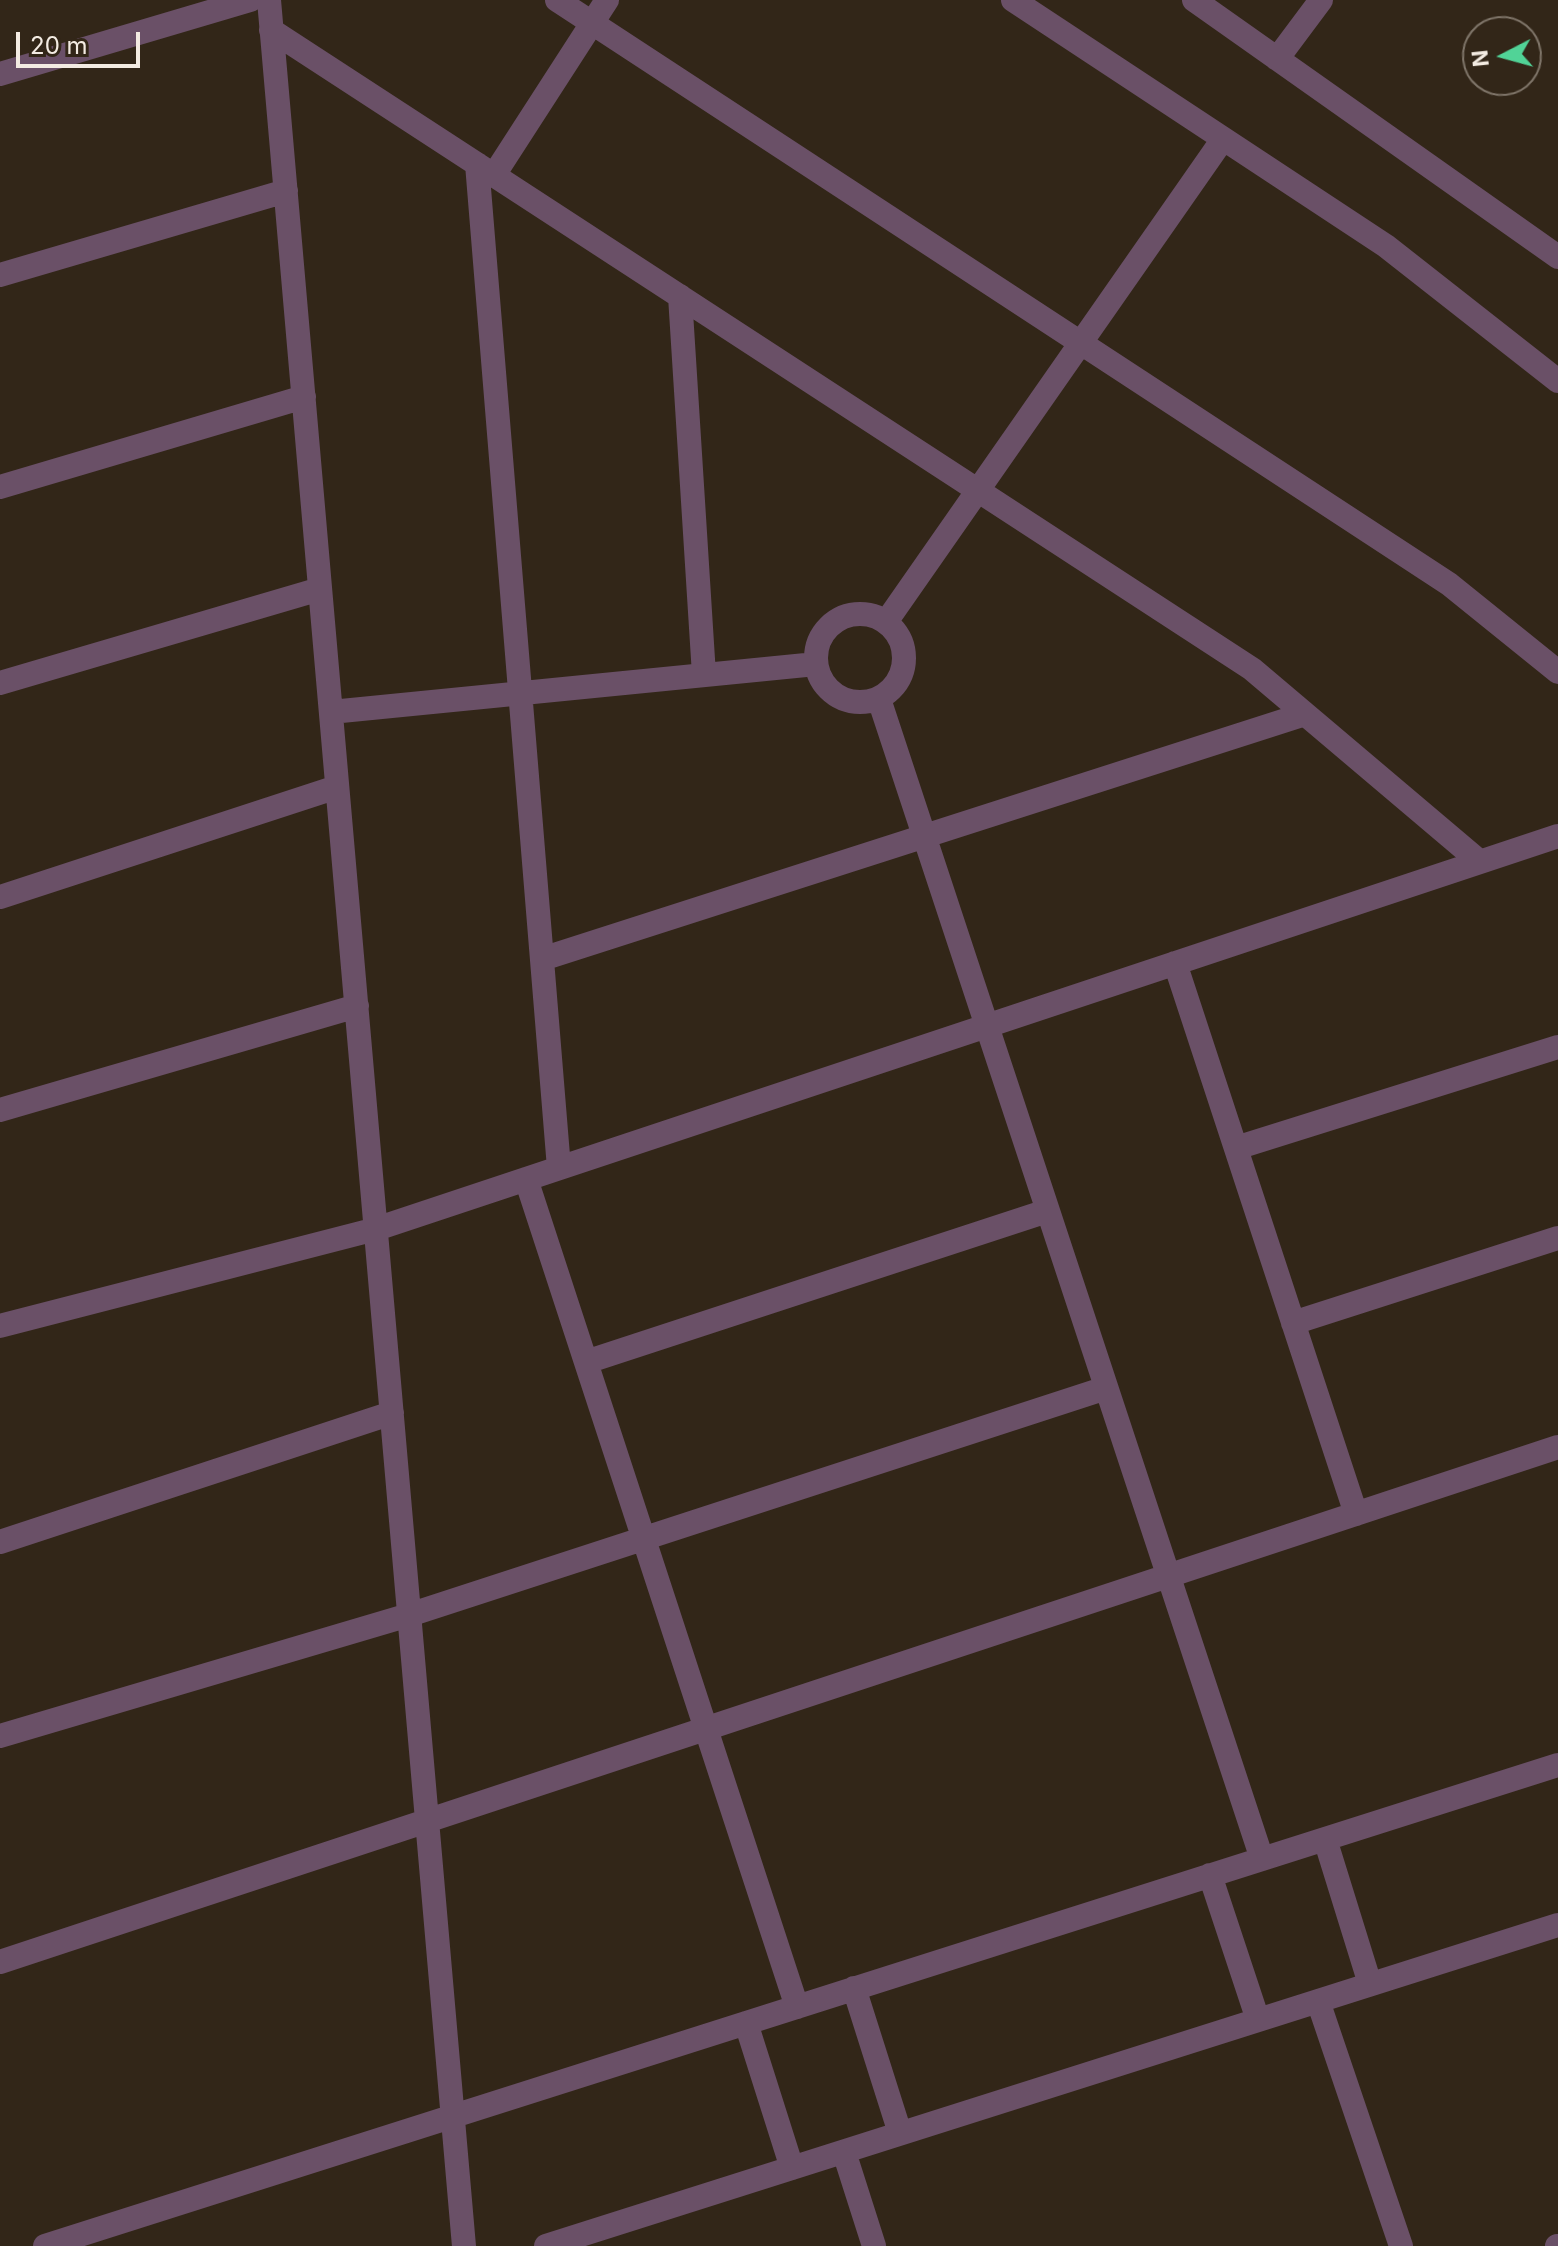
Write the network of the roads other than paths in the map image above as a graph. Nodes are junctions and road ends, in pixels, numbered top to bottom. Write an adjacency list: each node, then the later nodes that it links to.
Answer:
1 (250, 0): 11 (street)
2 (269, 0): 9 (street)
3 (557, 0): 8 (street)
4 (607, 0): 8 (street)
5 (1013, 0): 12 (street)
6 (1194, 0): 10 (street)
7 (1321, 0): 10 (street)
8 (592, 23): 13 (street); 18 (street)
9 (271, 30): 13 (street); 14 (street)
10 (1277, 59): 15 (street)
11 (0, 74)
12 (1223, 139): 18 (street); 19 (street)
13 (485, 169): 17 (street); 29 (street)
14 (286, 191): 16 (street); 20 (street)
15 (1558, 257)
16 (0, 275)
17 (680, 296): 22 (street); 27 (street)
18 (1080, 343): 22 (street); 26 (street)
19 (1558, 381)
20 (304, 397): 21 (street); 23 (street)
21 (0, 487)
22 (978, 490): 24 (street); 32 (street)
23 (320, 589): 28 (street); 31 (street)
24 (886, 622): 25 (street); 30 (street)
25 (816, 664): 27 (street); 30 (street)
26 (1558, 672)
27 (704, 675): 29 (street)
28 (0, 683)
29 (520, 694): 31 (street); 38 (street)
30 (879, 699): 34 (street)
31 (331, 712): 33 (street)
32 (1305, 714): 34 (street); 36 (street)
33 (337, 787): 37 (street); 40 (street)
34 (924, 836): 38 (street); 41 (street)
35 (1558, 836): 36 (street)
36 (1480, 862): 39 (street)
37 (0, 897)
38 (542, 959): 45 (street)
39 (1175, 963): 41 (street); 44 (street)
40 (357, 1006): 43 (street); 48 (street)
41 (986, 1027): 45 (street); 47 (street)
42 (1558, 1047): 44 (street)
43 (0, 1110)
44 (1236, 1148): 50 (street)
45 (559, 1168): 46 (street)
46 (526, 1179): 48 (street); 52 (street)
47 (1047, 1211): 52 (street); 53 (street)
48 (376, 1229): 51 (street); 54 (street)
49 (1558, 1238): 50 (street)
50 (1293, 1323): 56 (street)
51 (0, 1326)
52 (586, 1362): 57 (street)
53 (1106, 1388): 57 (street); 59 (street)
54 (392, 1413): 58 (street); 60 (street)
55 (1558, 1447): 56 (street)
56 (1356, 1514): 59 (street)
57 (644, 1539): 60 (street); 61 (street)
58 (0, 1542)
59 (1168, 1576): 61 (street); 66 (street)
60 (409, 1615): 62 (street); 64 (street)
61 (706, 1729): 64 (street); 73 (street)
62 (0, 1736)
63 (1558, 1765): 65 (street)
64 (428, 1821): 69 (street); 76 (street)
65 (1325, 1839): 66 (street); 70 (street)
66 (1262, 1859): 67 (street)
67 (1210, 1875): 71 (street); 74 (street)
68 (1558, 1925): 70 (street)
69 (0, 1962)
70 (1370, 1984): 72 (street)
71 (854, 1988): 73 (street); 77 (street)
72 (1318, 2001): 74 (street); 84 (street)
73 (797, 2007): 75 (street)
74 (1258, 2020): 77 (street)
75 (746, 2023): 76 (street); 79 (street)
76 (453, 2116): 80 (street); 81 (street)
77 (900, 2133): 78 (street)
78 (844, 2152): 79 (street); 83 (street)
79 (792, 2168): 82 (street)
80 (45, 2246)
81 (464, 2246)
82 (546, 2246)
83 (874, 2246)
84 (1401, 2246)

